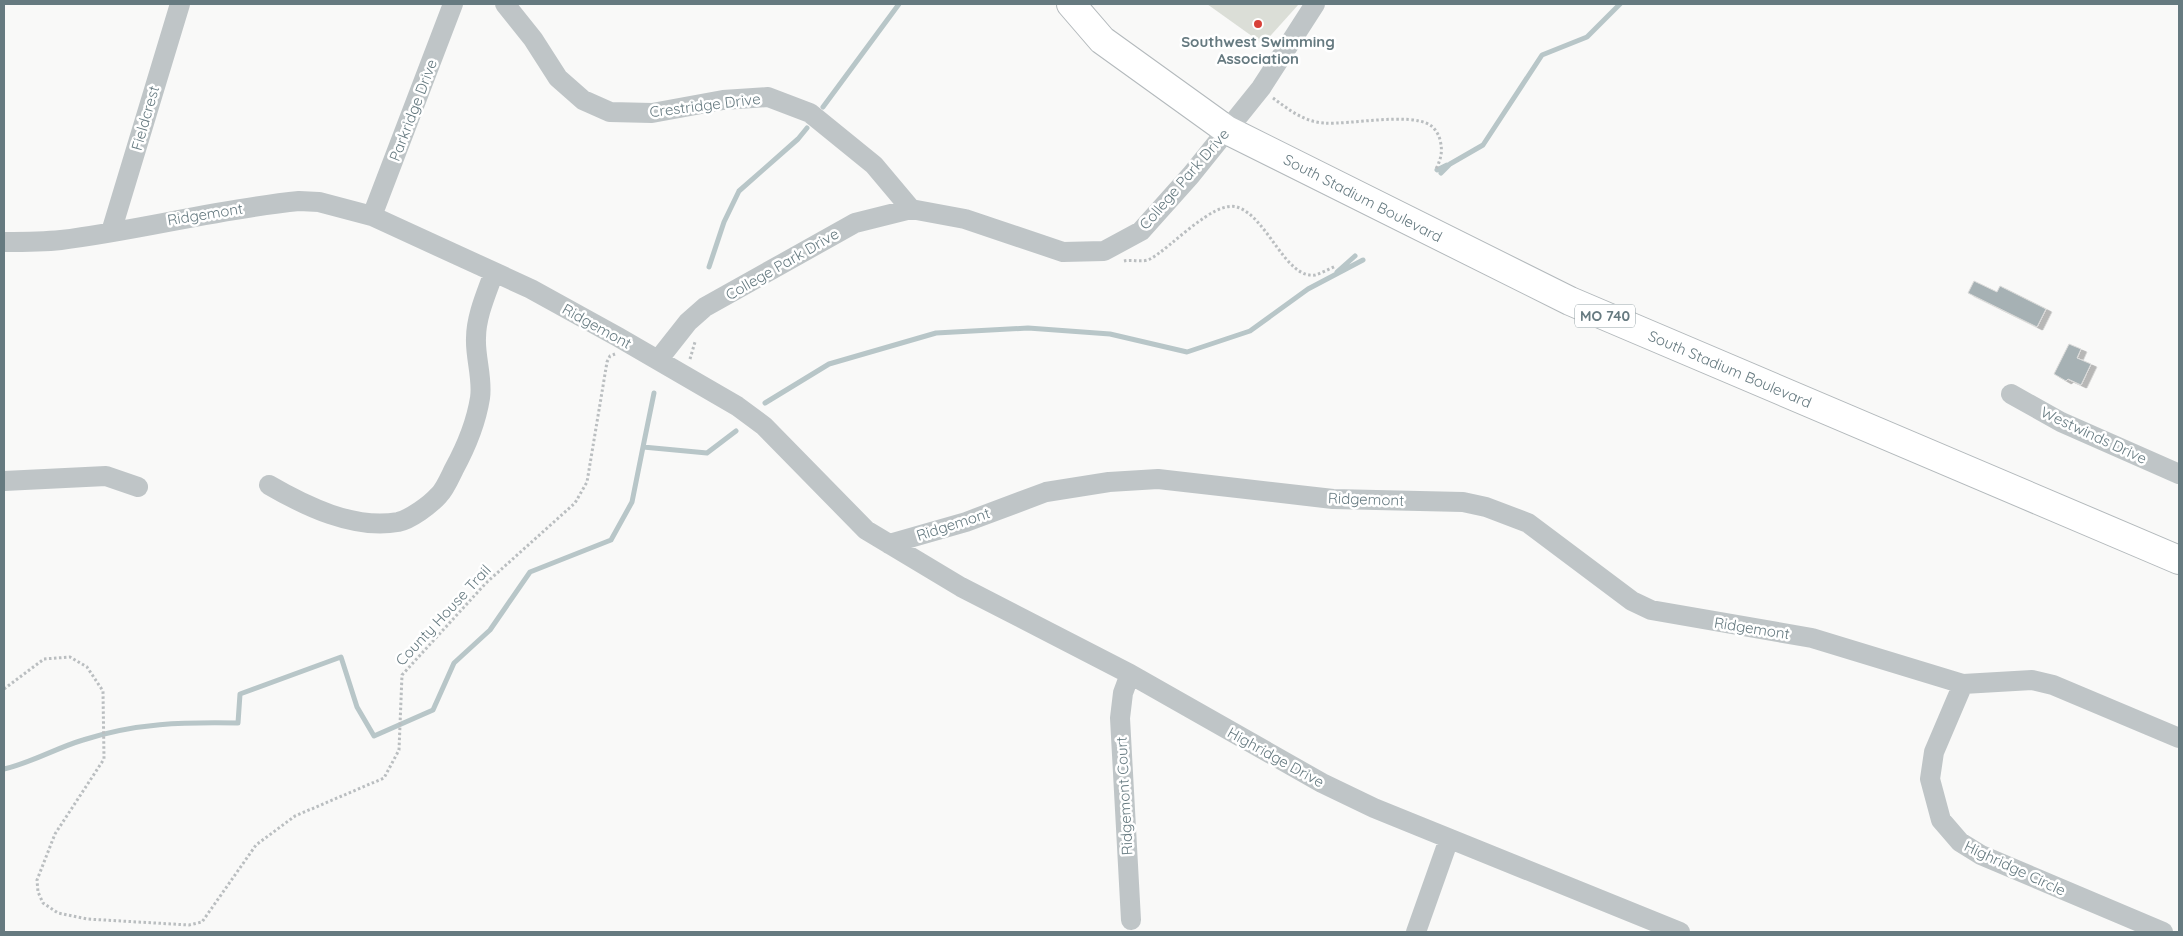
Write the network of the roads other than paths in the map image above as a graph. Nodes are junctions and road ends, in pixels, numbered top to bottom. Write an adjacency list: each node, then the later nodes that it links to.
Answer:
1 (180, 4): 9 (street, Fieldcrest)
2 (453, 4): 8 (street, Parkridge Drive)
3 (505, 4): 7 (street, Crestridge Drive)
4 (1071, 4): 6 (main road, South Stadium Boulevard / MO 740)
5 (1315, 4): 6 (street, College Park Drive)
6 (1226, 130): 7 (street, College Park Drive); 19 (main road, South Stadium Boulevard / MO 740)
7 (911, 209): 12 (street, College Park Drive)
8 (372, 216): 9 (street, Ridgemont); 11 (street, Ridgemont)
9 (111, 232): 10 (street, Ridgemont)
10 (4, 242)
11 (494, 272): 12 (street, Ridgemont); 16 (street)
12 (658, 360): 18 (street, Ridgemont)
13 (2011, 394): 14 (street, Westwinds Drive)
14 (2179, 474)
15 (4, 481): 17 (street)
16 (268, 486)
17 (138, 487)
18 (889, 544): 20 (street, Highridge Drive); 21 (street, Ridgemont)
19 (2179, 560)
20 (1130, 674): 23 (street, Highridge Drive); 24 (street, Ridgemont Court)
21 (1964, 684): 22 (street); 28 (street, Highridge Circle)
22 (2179, 738)
23 (1449, 839): 25 (street, Highridge Drive); 26 (street)
24 (1131, 920)
25 (1653, 927): 27 (street, Highridge Drive)
26 (1416, 932)
27 (1680, 932)
28 (2163, 932)

